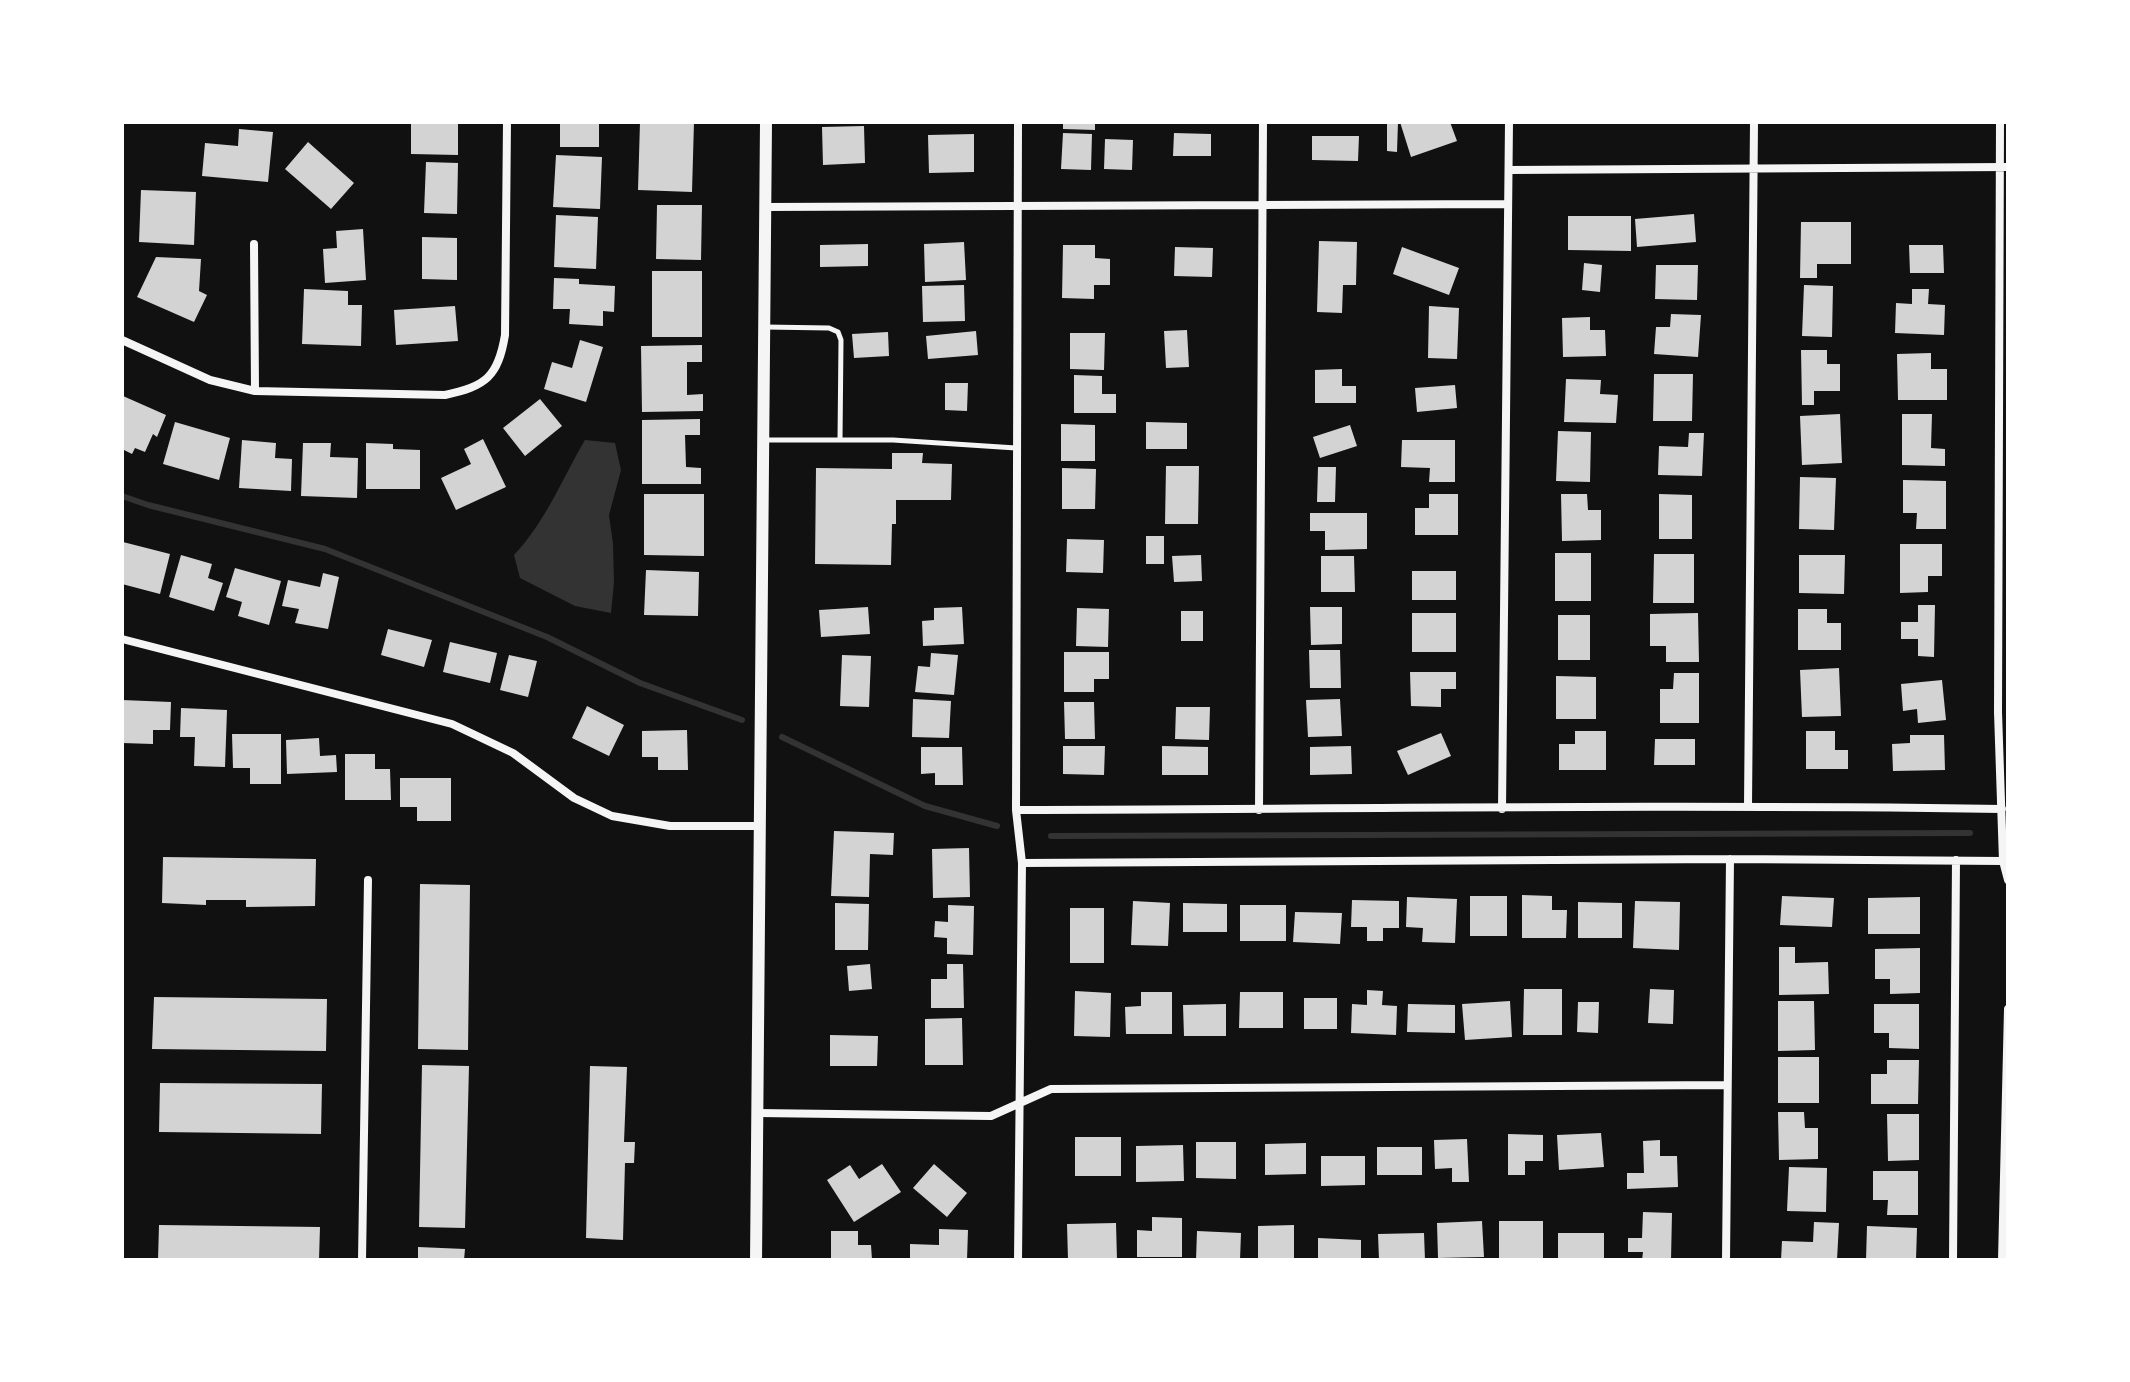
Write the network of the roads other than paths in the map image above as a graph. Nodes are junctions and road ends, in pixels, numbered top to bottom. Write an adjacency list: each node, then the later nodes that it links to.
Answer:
1 (507, 122): 18 (street)
2 (766, 122): 14 (street)
3 (1018, 122): 13 (street)
4 (1263, 122): 11 (street)
5 (1509, 122): 10 (street)
6 (1754, 122): 9 (street)
7 (2000, 122): 8 (street)
8 (2004, 167): 9 (street); 25 (street)
9 (1754, 168): 10 (street); 23 (street)
10 (1509, 170): 12 (street)
11 (1262, 203): 12 (street); 13 (street); 27 (street)
12 (1508, 204): 24 (street)
13 (1017, 205): 14 (street); 21 (street)
14 (765, 207): 16 (street)
15 (254, 244): 18 (street)
16 (764, 327): 19 (street); 20 (lane)
17 (122, 340): 18 (street)
18 (255, 391)
19 (763, 440): 20 (lane); 28 (street)
20 (840, 440): 21 (lane)
21 (1016, 448): 26 (street)
22 (122, 639): 28 (street)
23 (1748, 805): 24 (street); 25 (street)
24 (1502, 809): 27 (street)
25 (2002, 809): 31 (street)
26 (1016, 810): 27 (street); 32 (street)
27 (1259, 810)
28 (759, 826): 38 (street)
29 (1730, 859): 30 (street); 32 (street); 36 (street)
30 (1956, 860): 31 (street); 43 (street)
31 (2003, 861): 34 (street)
32 (1022, 863): 37 (street)
33 (368, 880): 39 (street)
34 (2008, 880)
35 (2008, 1009): 44 (street)
36 (1727, 1085): 37 (street); 42 (street)
37 (1020, 1103): 38 (street); 41 (street)
38 (758, 1113): 40 (street)
39 (362, 1260)
40 (756, 1260)
41 (1018, 1260)
42 (1726, 1260)
43 (1953, 1260)
44 (2002, 1260)

